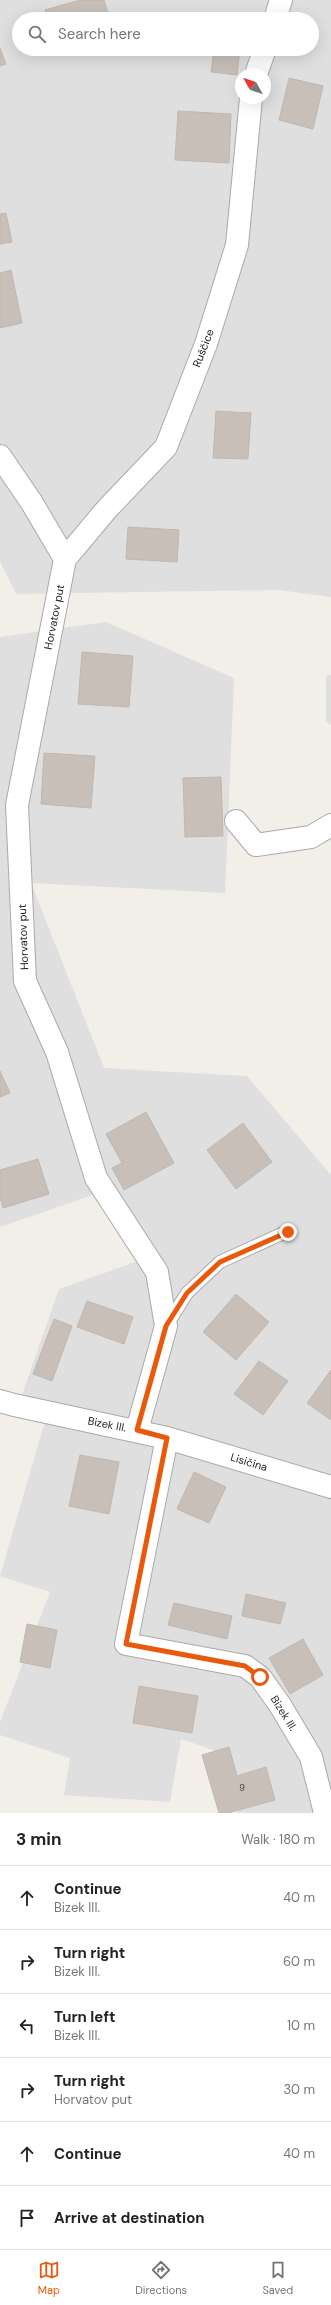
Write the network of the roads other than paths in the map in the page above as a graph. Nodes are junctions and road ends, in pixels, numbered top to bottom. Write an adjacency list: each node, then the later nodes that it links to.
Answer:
1 (281, 0): 2 (street)
2 (277, 12)
3 (262, 56): 4 (street)
4 (258, 68)
5 (250, 104): 7 (street, Ruščice)
6 (0, 456): 7 (street)
7 (65, 559): 11 (street, Horvatov put)
8 (236, 821): 9 (street)
9 (331, 825)
10 (288, 1232): 11 (lane)
11 (166, 1326): 13 (street, Horvatov put)
12 (0, 1400): 13 (street, Bizek III.)
13 (137, 1430): 14 (street, Bizek III.)
14 (167, 1438): 15 (street, Lisičina); 16 (street, Bizek III.)
15 (331, 1487)
16 (325, 1813)

